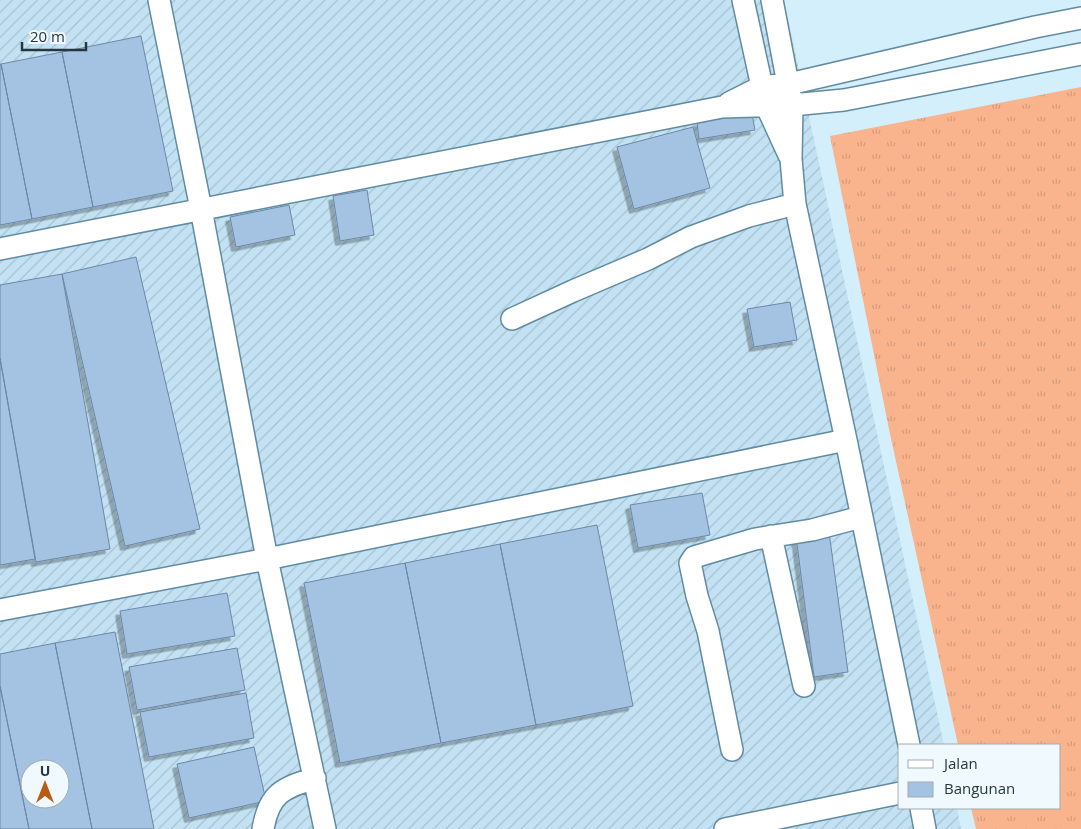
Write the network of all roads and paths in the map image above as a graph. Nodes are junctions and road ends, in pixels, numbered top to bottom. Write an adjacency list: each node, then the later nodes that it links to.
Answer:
1 (159, 0): 11 (street)
2 (743, 0): 7 (street)
3 (772, 0): 6 (street)
4 (1081, 18): 6 (street)
5 (1081, 54): 8 (street)
6 (789, 84): 7 (street); 8 (street)
7 (764, 96): 8 (street); 9 (street); 11 (street)
8 (792, 105): 9 (street)
9 (791, 159): 10 (street)
10 (795, 204): 13 (street); 14 (street)
11 (201, 210): 12 (street); 17 (street)
12 (0, 249)
13 (512, 319)
14 (846, 440): 15 (street); 17 (street)
15 (861, 517): 16 (street); 20 (street)
16 (771, 536): 19 (street); 21 (street)
17 (267, 559): 18 (street); 22 (street)
18 (0, 610)
19 (804, 686)
20 (909, 744)
21 (732, 750)
22 (315, 778): 25 (street); 26 (street)
23 (898, 793): 27 (street)
24 (921, 809): 28 (street)
25 (263, 829)
26 (325, 829)
27 (725, 829)
28 (926, 829)

